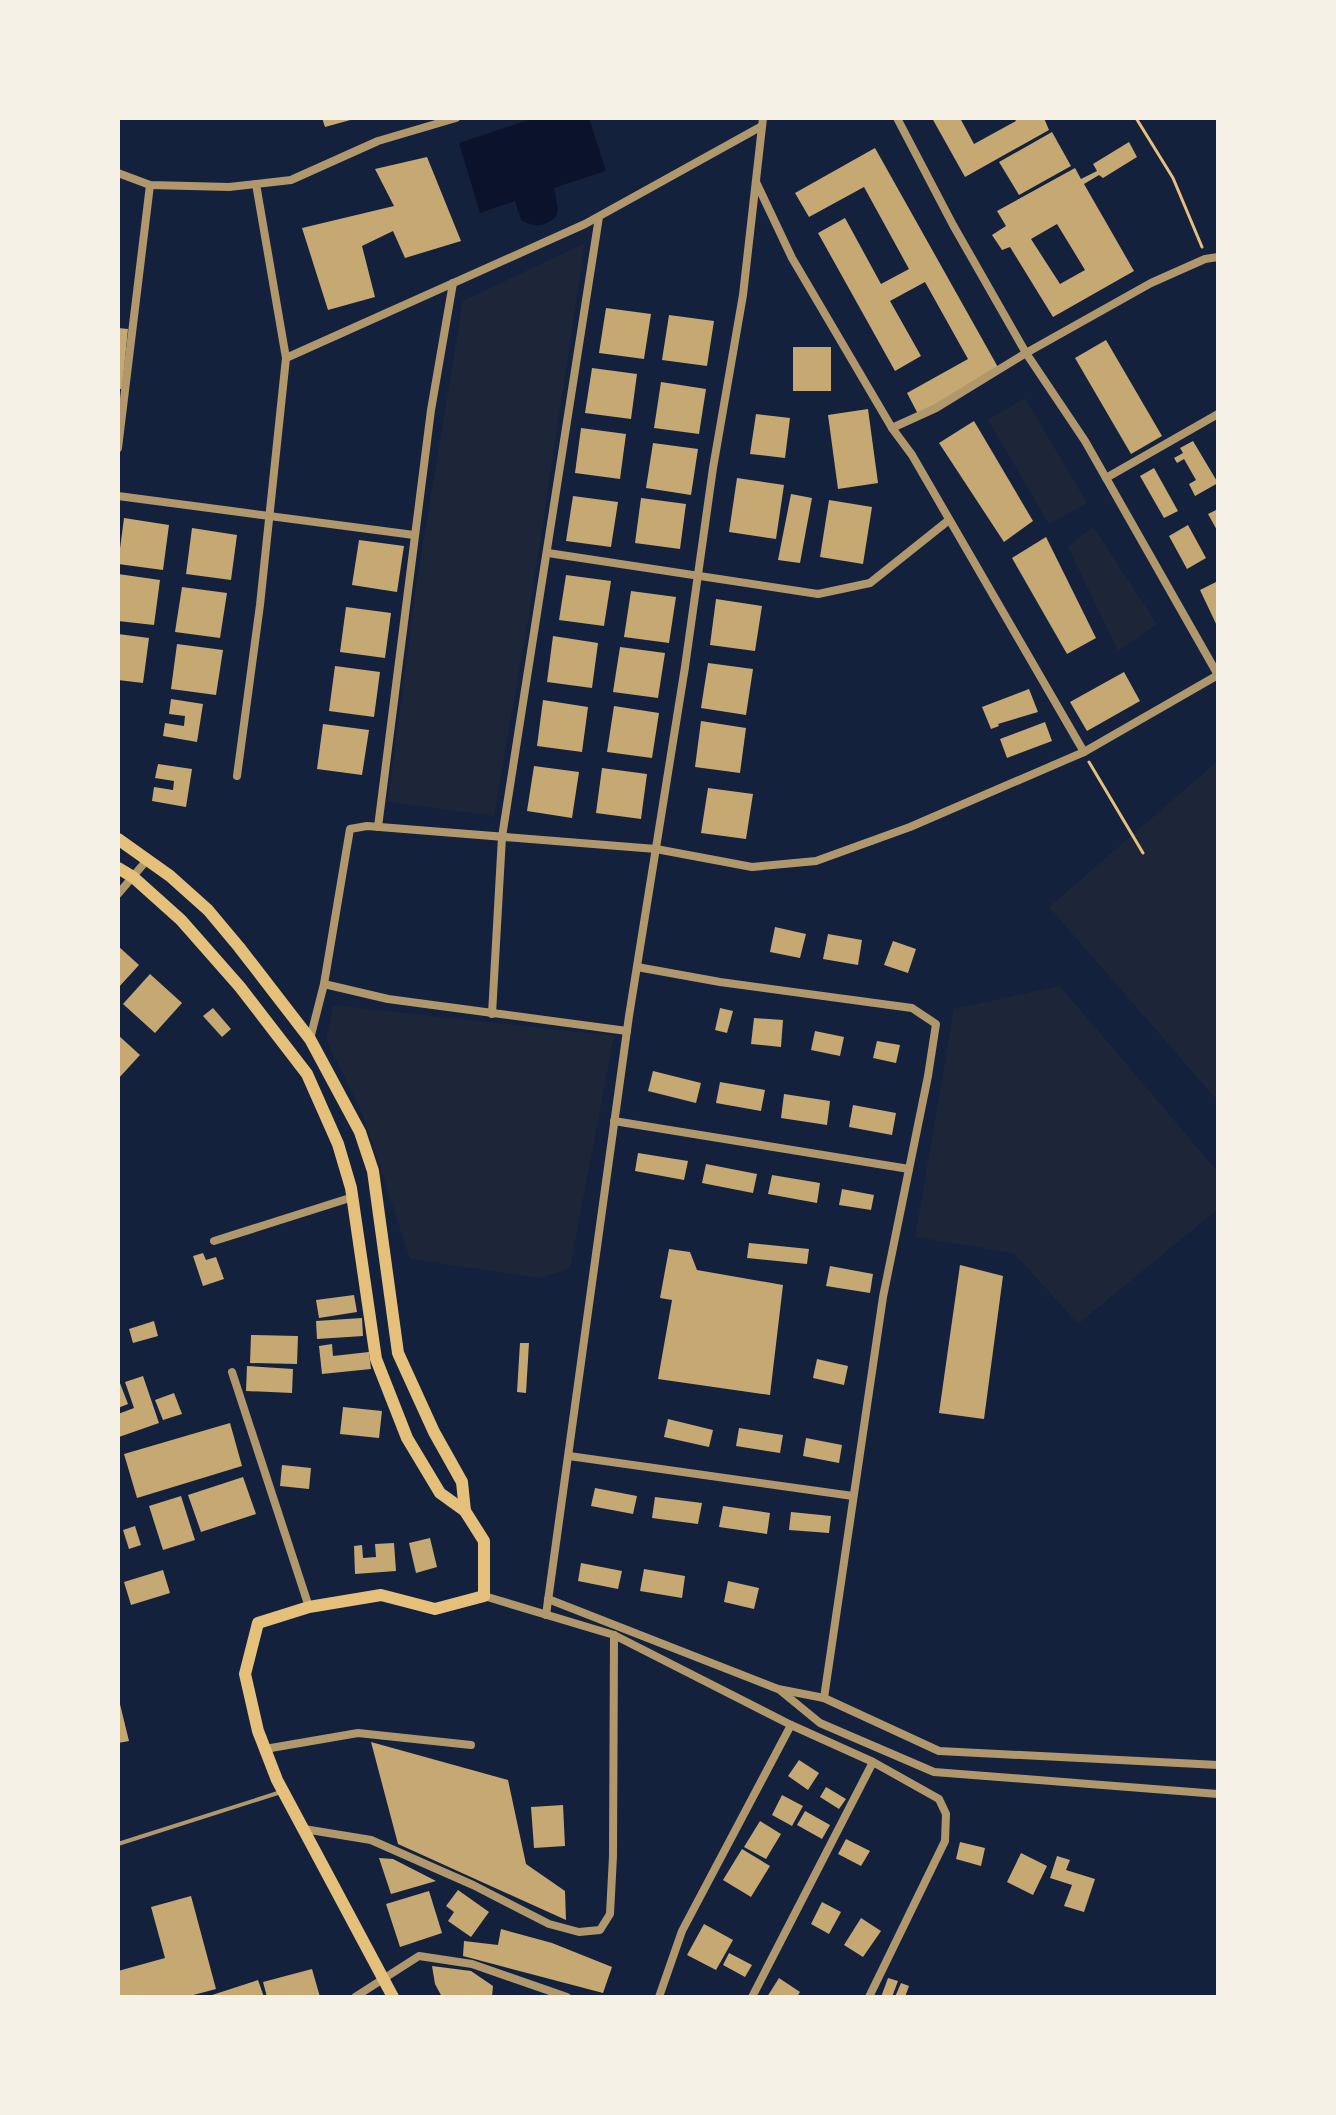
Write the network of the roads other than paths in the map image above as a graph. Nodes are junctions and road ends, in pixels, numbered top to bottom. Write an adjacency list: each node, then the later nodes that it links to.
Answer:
1 (456, 118): 6 (street)
2 (897, 118): 11 (street)
3 (763, 122): 5 (street); 8 (street)
4 (118, 173): 7 (street)
5 (756, 182): 14 (street); 22 (street)
6 (256, 184): 7 (street); 12 (street)
7 (150, 185): 15 (street)
8 (599, 217): 10 (street); 21 (street)
9 (1218, 257): 11 (street)
10 (453, 283): 12 (street); 20 (street)
11 (1026, 353): 14 (street); 16 (street)
12 (286, 358): 18 (street)
13 (1218, 414): 16 (street)
14 (892, 428): 19 (street)
15 (118, 448)
16 (1106, 478): 23 (street)
17 (118, 496): 18 (street)
18 (269, 516): 20 (street); 25 (street)
19 (949, 520): 22 (street); 24 (street)
20 (414, 535): 26 (street)
21 (548, 553): 22 (street); 27 (street)
22 (697, 576): 29 (street)
23 (1218, 675): 24 (street)
24 (1084, 752): 29 (street)
25 (237, 776)
26 (378, 827): 27 (street); 35 (street)
27 (502, 837): 29 (street); 36 (street)
28 (118, 839): 30 (main road)
29 (656, 849): 34 (street)
30 (147, 860): 32 (street); 38 (main road)
31 (118, 868): 32 (main road)
32 (133, 877): 33 (street); 41 (main road)
33 (118, 894)
34 (637, 967): 37 (street); 40 (street)
35 (324, 984): 36 (street); 38 (street)
36 (492, 1014): 37 (street)
37 (627, 1031): 39 (street)
38 (310, 1039): 46 (main road)
39 (614, 1121): 40 (street); 44 (street)
40 (909, 1169): 45 (street)
41 (353, 1197): 42 (street); 46 (main road)
42 (214, 1241)
43 (232, 1372): 49 (street)
44 (569, 1456): 45 (street); 48 (street)
45 (853, 1496): 53 (street)
46 (465, 1511): 47 (main road)
47 (484, 1596): 49 (main road); 50 (street)
48 (548, 1599): 50 (street); 52 (street)
49 (309, 1607): 56 (main road)
50 (546, 1615): 51 (street)
51 (614, 1635): 54 (street); 61 (street)
52 (778, 1689): 53 (street); 60 (street)
53 (824, 1698): 58 (street)
54 (791, 1725): 57 (street); 69 (street)
55 (471, 1745): 56 (street)
56 (265, 1749): 59 (main road)
57 (873, 1762): 70 (street); 71 (street)
58 (1218, 1765)
59 (283, 1792): 61 (main road); 62 (lane)
60 (1218, 1794)
61 (304, 1829): 63 (main road)
62 (118, 1844)
63 (385, 1978): 64 (street); 65 (street); 66 (main road)
64 (535, 1987): 67 (street); 68 (street)
65 (355, 1997)
66 (393, 1997)
67 (540, 1997)
68 (567, 1997)
69 (659, 1997)
70 (752, 1997)
71 (869, 1997)

